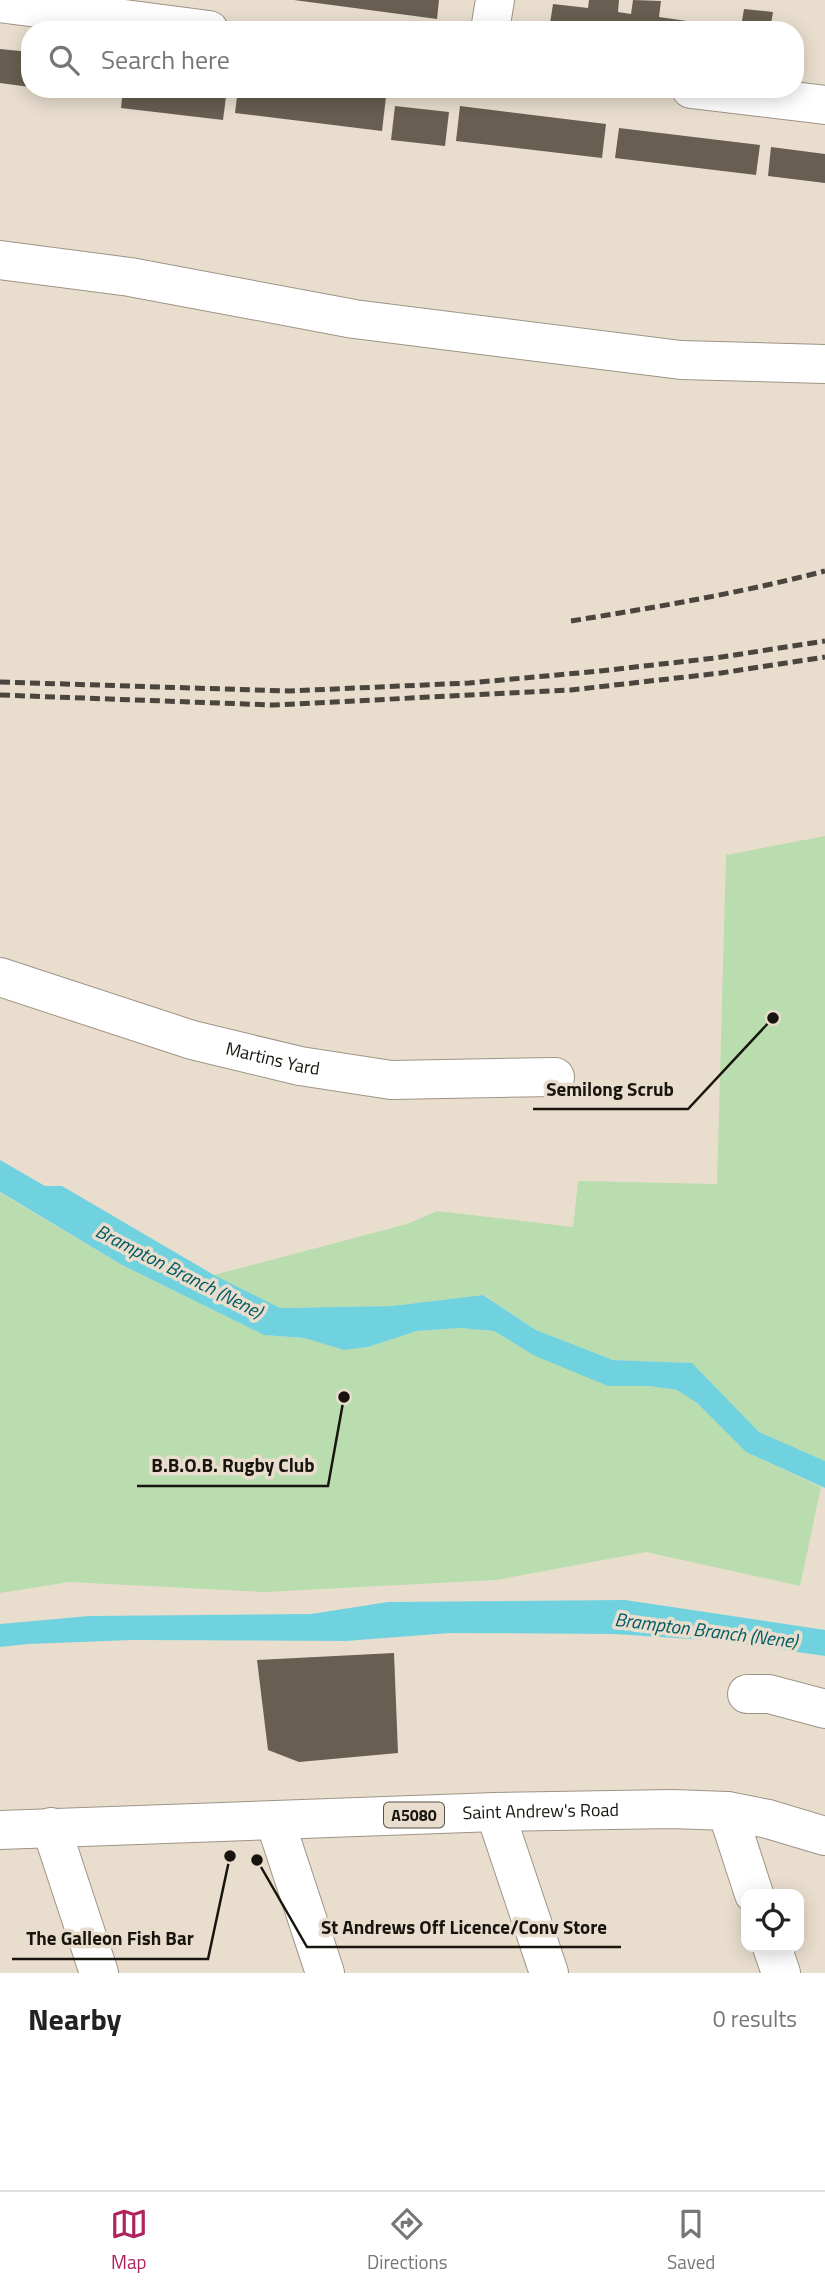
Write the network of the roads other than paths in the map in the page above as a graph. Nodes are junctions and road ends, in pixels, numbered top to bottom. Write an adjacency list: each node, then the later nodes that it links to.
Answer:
1 (495, 0): 4 (street)
2 (0, 4): 3 (street)
3 (137, 21)
4 (492, 21)
5 (766, 98): 6 (street)
6 (825, 105)
7 (0, 260): 8 (street)
8 (825, 364)
9 (0, 976): 10 (street, Martins Yard)
10 (555, 1077)
11 (747, 1694): 12 (street)
12 (825, 1709)
13 (727, 1811): 14 (street, Saint Andrew's Road / A5080); 18 (street, Saint Andrew's Road / A5080); 19 (street)
14 (495, 1812): 15 (street, Saint Andrew's Road / A5080); 23 (street)
15 (275, 1821): 16 (street, Saint Andrew's Road / A5080); 22 (street)
16 (51, 1827): 17 (street, Saint Andrew's Road / A5080); 21 (street)
17 (0, 1830)
18 (825, 1836)
19 (752, 1889)
20 (774, 1952): 24 (street)
21 (99, 1973)
22 (325, 1973)
23 (549, 1973)
24 (781, 1973)

